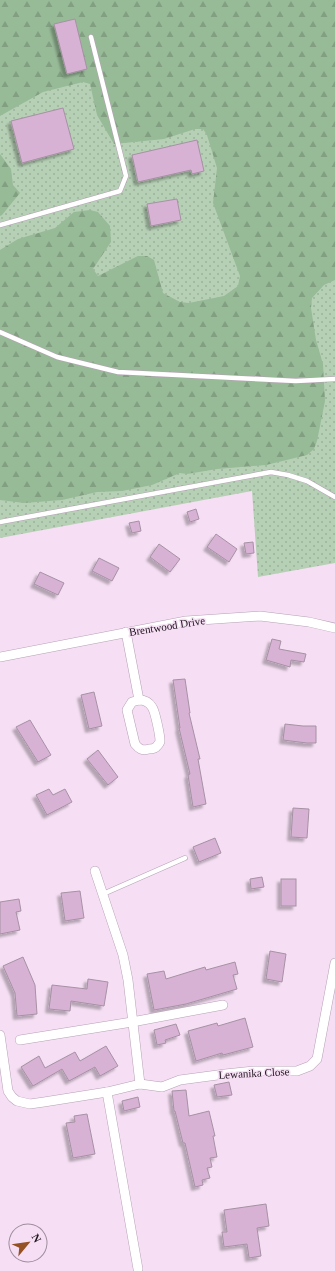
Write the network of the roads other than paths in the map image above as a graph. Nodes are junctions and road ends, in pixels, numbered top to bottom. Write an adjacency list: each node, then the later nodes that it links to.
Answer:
1 (91, 37): 2 (lane)
2 (0, 225)
3 (0, 332): 4 (lane)
4 (335, 379)
5 (335, 497): 6 (lane)
6 (0, 522)
7 (335, 628): 8 (street, Brentwood Drive)
8 (126, 632): 9 (street, Brentwood Drive); 10 (street)
9 (0, 657)
10 (139, 700): 10 (street)
11 (185, 858): 13 (lane)
12 (95, 871): 13 (street)
13 (104, 894): 16 (street)
14 (335, 963): 19 (street, Lewanika Close)
15 (223, 1005): 16 (street)
16 (132, 1022): 18 (street); 19 (street)
17 (0, 1035): 20 (street)
18 (20, 1040)
19 (140, 1084): 20 (street)
20 (108, 1092): 21 (street)
21 (138, 1269)

